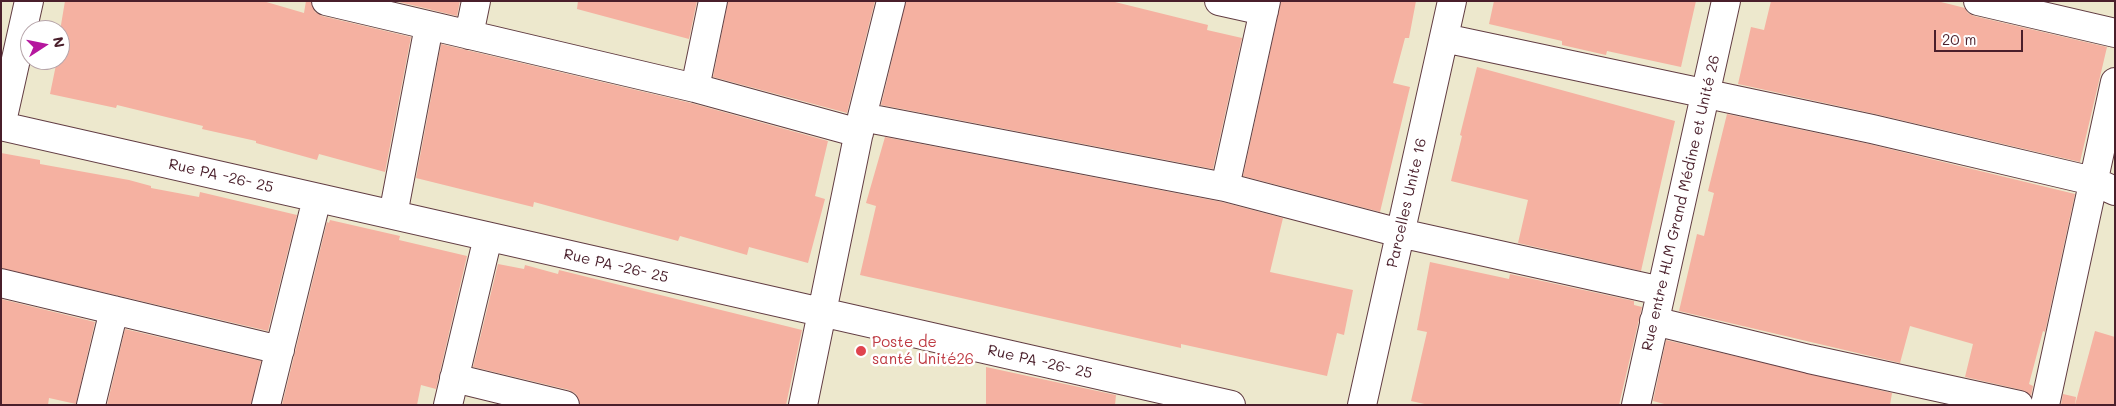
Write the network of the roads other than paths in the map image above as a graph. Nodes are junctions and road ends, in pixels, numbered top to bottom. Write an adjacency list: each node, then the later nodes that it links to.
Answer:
1 (29, 1): 19 (street)
2 (326, 1): 11 (street)
3 (476, 1): 13 (street)
4 (713, 1): 16 (street)
5 (891, 1): 18 (street)
6 (1219, 1): 10 (street)
7 (1452, 1): 14 (street, Parcelles Unite 16)
8 (1726, 1): 17 (street, Rue entre HLM Grand Médine et Unité 26)
9 (1978, 1): 12 (street)
10 (1265, 6): 21 (street)
11 (430, 26): 13 (street); 23 (street)
12 (2115, 33)
13 (469, 35): 16 (street)
14 (1444, 38): 17 (street); 24 (street, Parcelles Unite 16)
15 (2115, 82): 20 (street)
16 (695, 88): 18 (street)
17 (1705, 94): 20 (street); 27 (street, Rue entre HLM Grand Médine et Unité 26)
18 (861, 125): 21 (street); 29 (street)
19 (1, 126): 22 (street, Rue PA -26- 25)
20 (2104, 186): 42 (street)
21 (1225, 187): 24 (street)
22 (317, 198): 23 (street, Rue PA -26- 25); 31 (street)
23 (393, 215): 25 (street, Rue PA -26- 25)
24 (1400, 233): 27 (street); 39 (street, Parcelles Unite 16)
25 (488, 237): 29 (street, Rue PA -26- 25); 32 (street)
26 (1, 283): 28 (street)
27 (1661, 291): 30 (street, Rue entre HLM Grand Médine et Unité 26)
28 (114, 310): 31 (street); 33 (street)
29 (822, 312): 37 (street); 38 (street, Rue PA -26- 25)
30 (1654, 321): 40 (street, Rue entre HLM Grand Médine et Unité 26); 41 (street)
31 (280, 350): 34 (street)
32 (454, 378): 35 (street); 36 (street)
33 (91, 405)
34 (266, 405)
35 (448, 405)
36 (565, 405)
37 (803, 405)
38 (1231, 405)
39 (1362, 405)
40 (1636, 405)
41 (2019, 405)
42 (2045, 405)

